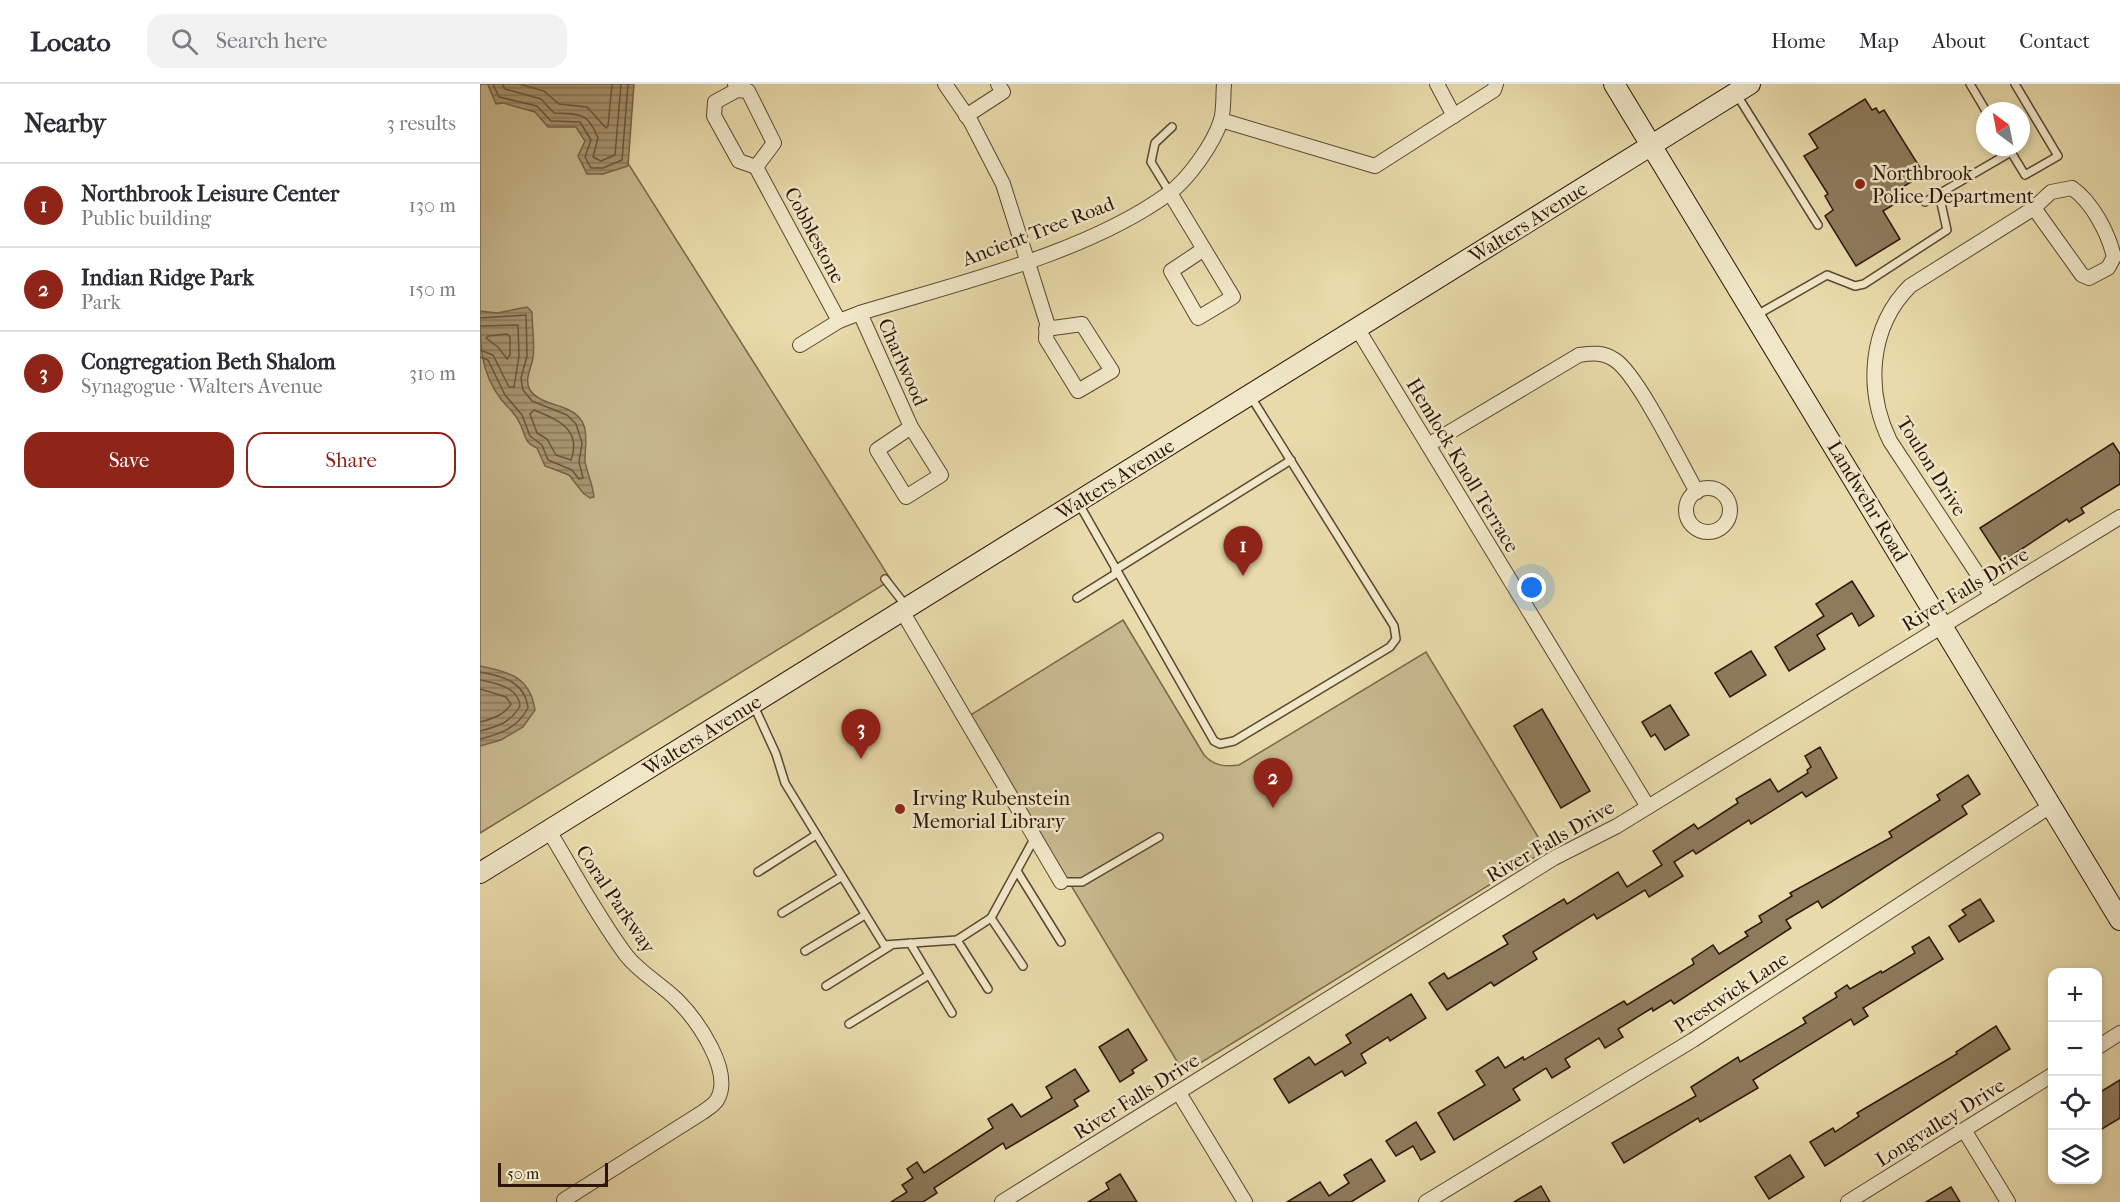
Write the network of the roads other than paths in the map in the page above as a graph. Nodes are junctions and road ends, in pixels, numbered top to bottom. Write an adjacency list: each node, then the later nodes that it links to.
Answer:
1 (945, 84): 14 (street)
2 (998, 84): 14 (street)
3 (1224, 84): 16 (street, Ancient Tree Road)
4 (1437, 84): 15 (street)
5 (1496, 84): 15 (street)
6 (1614, 84): 18 (main road, Landwehr Road)
7 (1970, 84): 11 (lane)
8 (2015, 84): 12 (lane)
9 (736, 87): 21 (street, Cobblestone); 21 (street, Cobblestone)
10 (1743, 88): 18 (main road, Walters Avenue); 26 (lane)
11 (1981, 102)
12 (2026, 102)
13 (2030, 109): 20 (lane)
14 (966, 116): 28 (street)
15 (1454, 116): 16 (street)
16 (1221, 120): 22 (street, Ancient Tree Road)
17 (1172, 127): 22 (lane)
18 (1651, 145): 31 (main road, Landwehr Road); 33 (main road, Walters Avenue)
19 (2000, 156): 23 (lane)
20 (2014, 156)
21 (756, 167): 32 (street, Cobblestone)
22 (1170, 193): 27 (street); 28 (street, Ancient Tree Road)
23 (1939, 194): 24 (lane); 31 (lane)
24 (1925, 202)
25 (2034, 208): 29 (street, Toulon Drive); 29 (street, Toulon Drive); 45 (street, Toulon Drive)
26 (1818, 225)
27 (1204, 249): 27 (street)
28 (1026, 261): 30 (street, Ancient Tree Road); 34 (street)
29 (2115, 264)
30 (860, 313): 32 (street, Ancient Tree Road); 37 (street, Charlwood)
31 (1755, 316): 48 (main road, Landwehr Road)
32 (839, 321): 35 (street, Ancient Tree Road)
33 (1357, 328): 36 (main road, Walters Avenue); 38 (street, Hemlock Knoll Terrace)
34 (1046, 329): 34 (street)
35 (800, 345)
36 (1250, 395): 39 (lane); 41 (main road, Walters Avenue)
37 (911, 427): 37 (street, Charlwood)
38 (1428, 445): 40 (street); 51 (street, Hemlock Knoll Terrace)
39 (1291, 460): 43 (lane); 43 (lane)
40 (1696, 492)
41 (1078, 502): 43 (lane); 47 (main road, Walters Avenue)
42 (2120, 517): 45 (street, River Falls Drive)
43 (1116, 572): 46 (lane)
44 (885, 579): 47 (lane)
45 (1992, 596): 48 (street, River Falls Drive)
46 (1077, 598)
47 (904, 609): 49 (main road, Walters Avenue); 55 (street)
48 (1943, 625): 50 (main road, Landwehr Road); 51 (street, River Falls Drive)
49 (753, 704): 52 (main road, Walters Avenue); 53 (lane)
50 (2052, 805): 61 (main road, Landwehr Road); 85 (street, Prestwick Lane)
51 (1648, 807): 80 (street, River Falls Drive)
52 (549, 831): 58 (main road, Walters Avenue); 82 (street, Coral Parkway)
53 (816, 835): 57 (lane); 59 (lane)
54 (1159, 837): 60 (lane)
55 (1034, 839): 56 (lane); 60 (street)
56 (1017, 871): 64 (lane); 67 (lane)
57 (758, 872)
58 (480, 873)
59 (841, 876): 62 (lane); 63 (lane)
60 (1061, 882)
61 (2115, 899): 65 (main road, Landwehr Road)
62 (782, 913)
63 (865, 915): 69 (lane); 70 (lane)
64 (991, 918): 66 (lane); 71 (lane)
65 (2120, 920)
66 (957, 940): 68 (lane); 74 (lane)
67 (1061, 942)
68 (910, 943): 69 (lane); 72 (lane)
69 (892, 944): 73 (lane)
70 (805, 951)
71 (1023, 966)
72 (929, 975): 75 (lane); 76 (lane)
73 (826, 986)
74 (988, 989)
75 (952, 1013)
76 (849, 1024)
77 (2120, 1033): 78 (street)
78 (2102, 1044)
79 (2050, 1076): 81 (street, Longvalley Drive)
80 (1179, 1093): 83 (street, River Falls Drive); 84 (street)
81 (1964, 1130): 86 (street, Longvalley Drive); 87 (street)
82 (564, 1200)
83 (1002, 1202)
84 (1245, 1202)
85 (1426, 1202)
86 (1848, 1202)
87 (2008, 1202)

